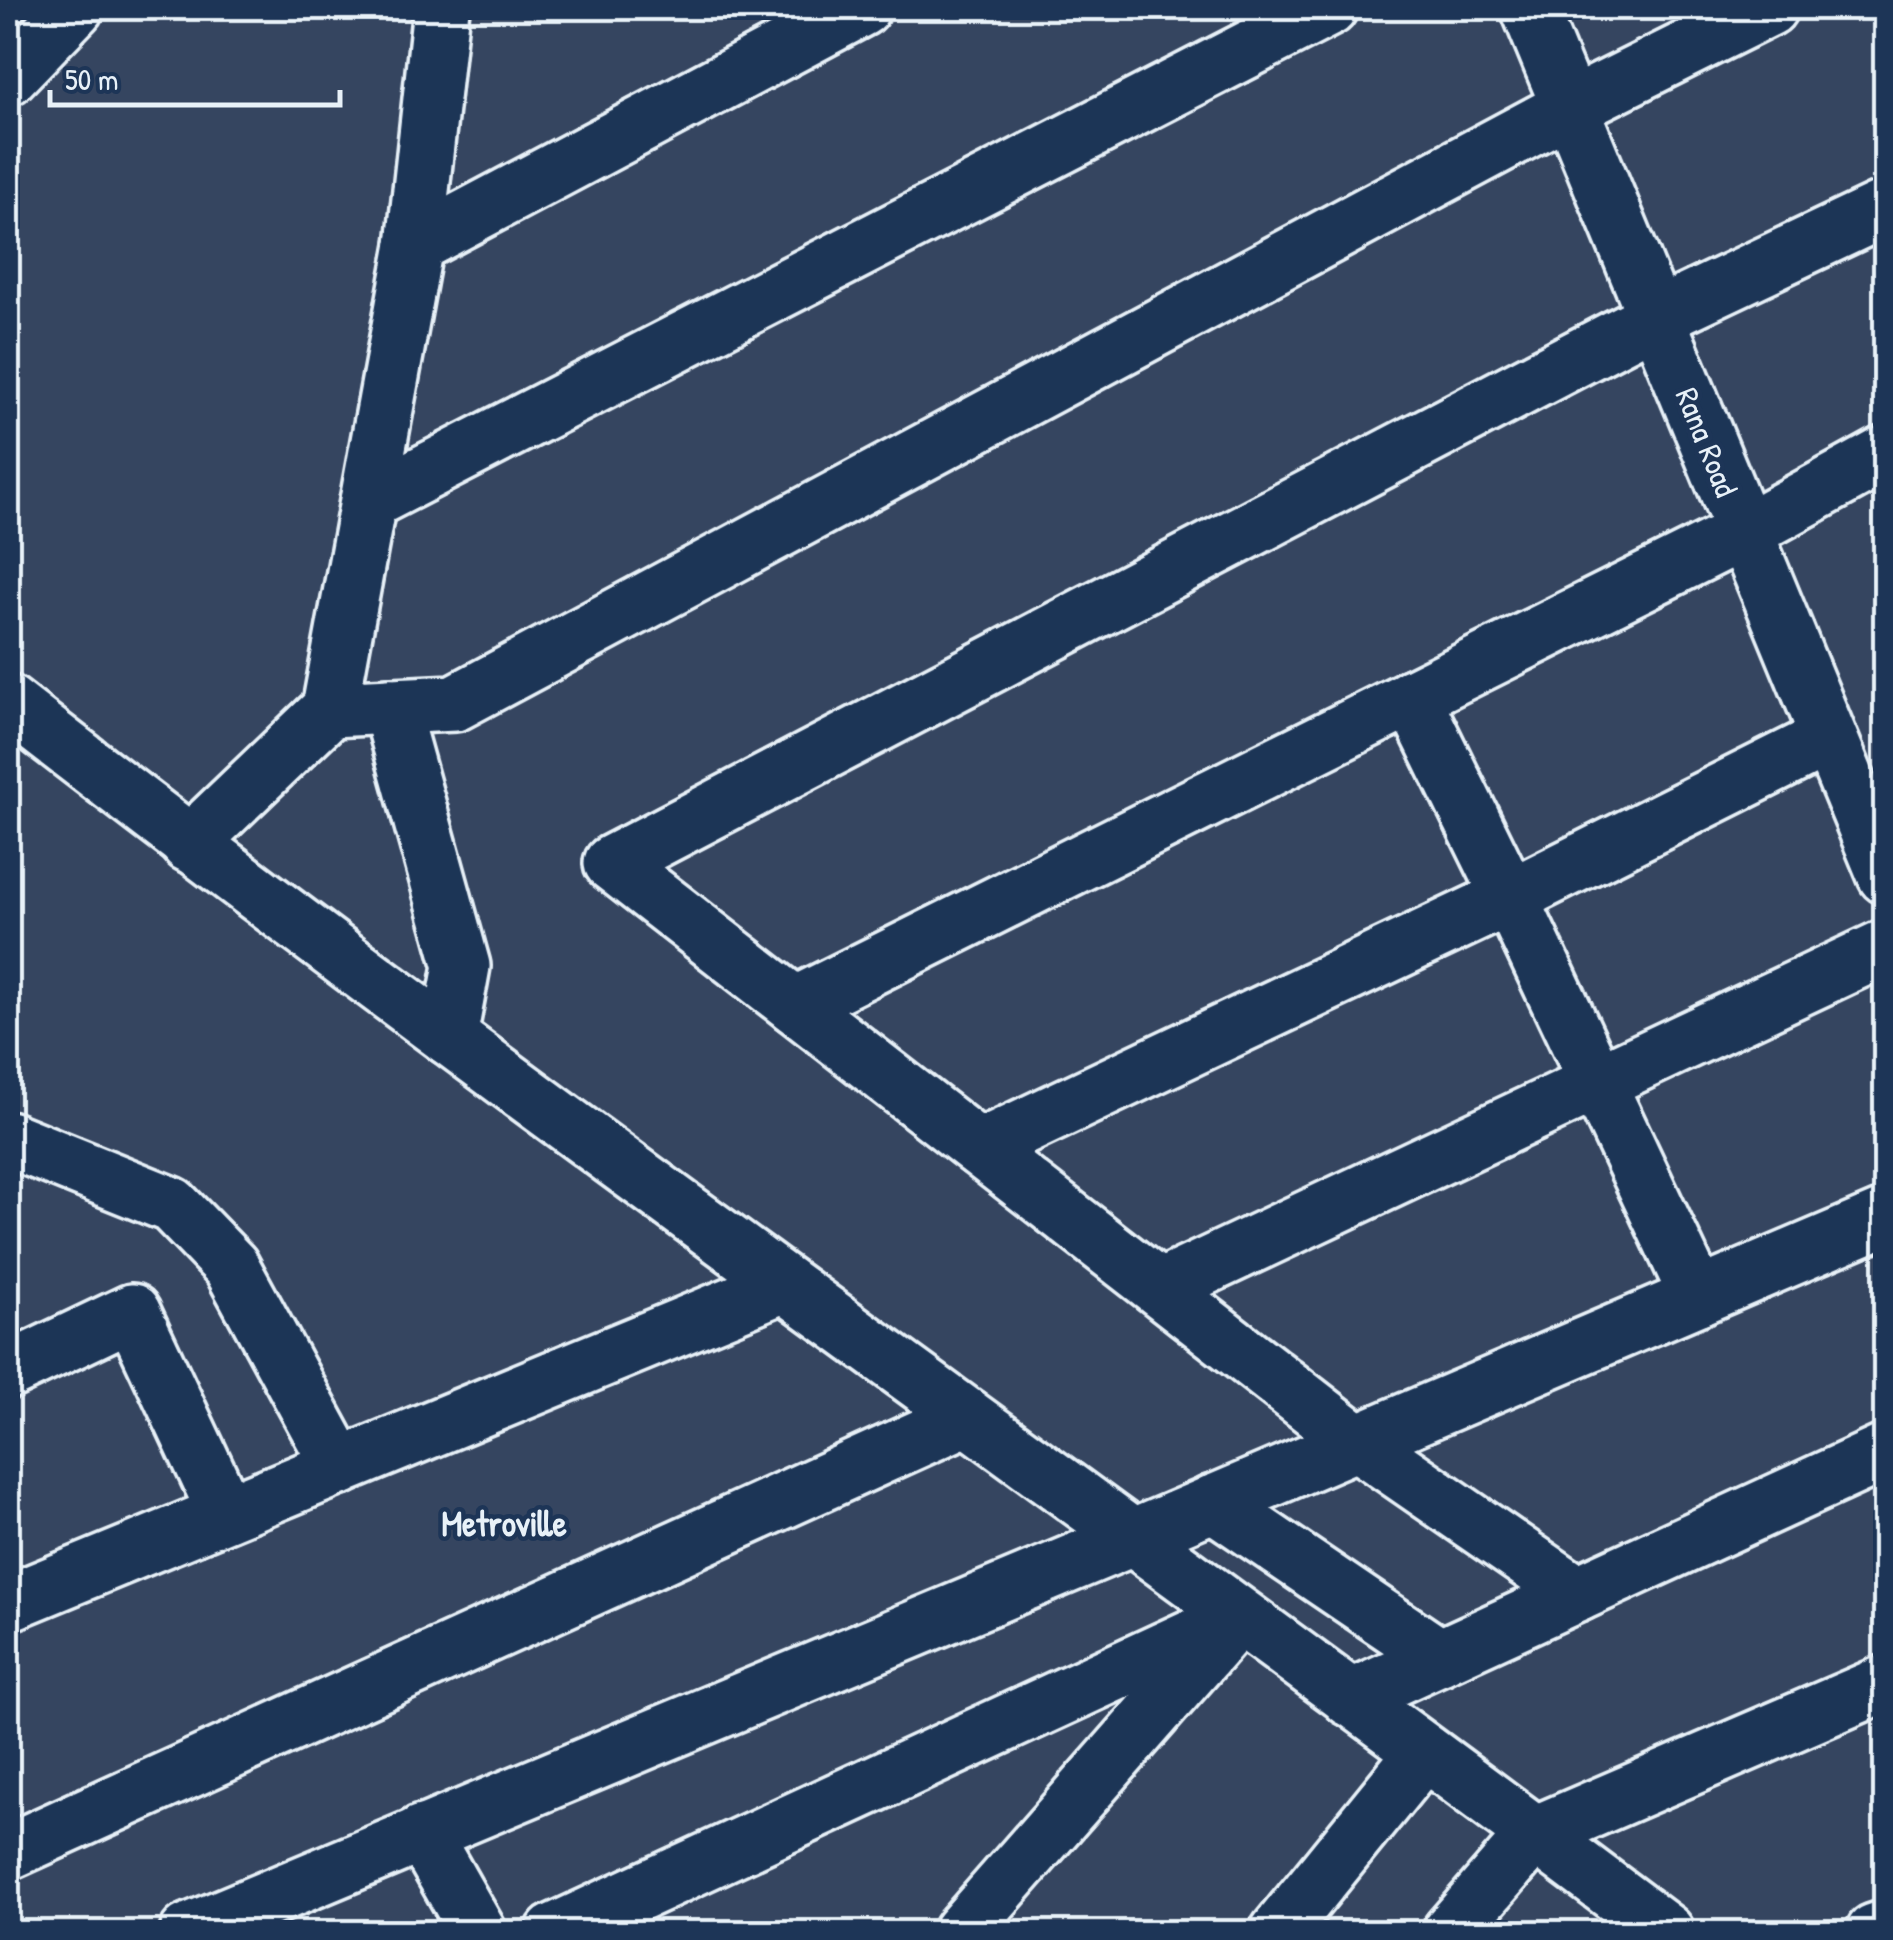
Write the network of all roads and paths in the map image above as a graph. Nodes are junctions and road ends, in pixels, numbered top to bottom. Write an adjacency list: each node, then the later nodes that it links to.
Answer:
1 (76, 8): 7 (street)
2 (441, 8): 10 (street)
3 (862, 8): 10 (street)
4 (1329, 8): 13 (street)
5 (1529, 8): 8 (street, Rana Road)
6 (1769, 8): 8 (street)
7 (8, 77)
8 (1570, 106): 11 (street, Rana Road); 17 (street)
9 (1886, 208): 11 (street)
10 (415, 244): 13 (street)
11 (1656, 317): 14 (street, Rana Road); 24 (street)
12 (1885, 456): 14 (street)
13 (368, 502): 18 (street)
14 (1744, 532): 15 (street); 19 (street, Rana Road)
15 (1412, 698): 22 (street); 24 (street)
16 (8, 703): 20 (street)
17 (390, 706): 18 (street); 25 (street)
18 (330, 708): 20 (street)
19 (1828, 738): 21 (street, Rana Road); 22 (street)
20 (189, 844): 25 (street)
21 (1886, 876)
22 (1510, 897): 26 (street); 28 (street)
23 (1886, 946): 26 (street)
24 (795, 1005): 28 (street)
25 (448, 1037): 30 (street)
26 (1598, 1083): 31 (street); 32 (street)
27 (8, 1139): 37 (street)
28 (980, 1148): 31 (street)
29 (1886, 1217): 32 (street)
30 (784, 1284): 34 (street); 37 (street)
31 (1160, 1288): 35 (street)
32 (1698, 1297): 35 (street)
33 (8, 1371): 39 (street)
34 (966, 1417): 40 (street); 50 (street)
35 (1357, 1442): 38 (street); 41 (street)
36 (1886, 1452): 41 (street)
37 (340, 1466): 39 (street)
38 (1213, 1503): 40 (street); 44 (street)
39 (226, 1513): 42 (street)
40 (1132, 1538): 43 (street); 48 (street)
41 (1577, 1594): 44 (street)
42 (8, 1603)
43 (1238, 1616): 46 (street); 54 (street); 55 (street)
44 (1440, 1657): 46 (street)
45 (1886, 1683): 49 (street)
46 (1350, 1698): 47 (street)
47 (1424, 1752): 49 (street); 56 (street)
48 (422, 1832): 52 (street); 53 (street)
49 (1535, 1834): 57 (street); 58 (street)
50 (8, 1852)
51 (1886, 1928): 59 (street)
52 (188, 1932)
53 (478, 1932)
54 (554, 1932)
55 (961, 1932)
56 (1278, 1932)
57 (1450, 1932)
58 (1666, 1932)
59 (1874, 1932)

